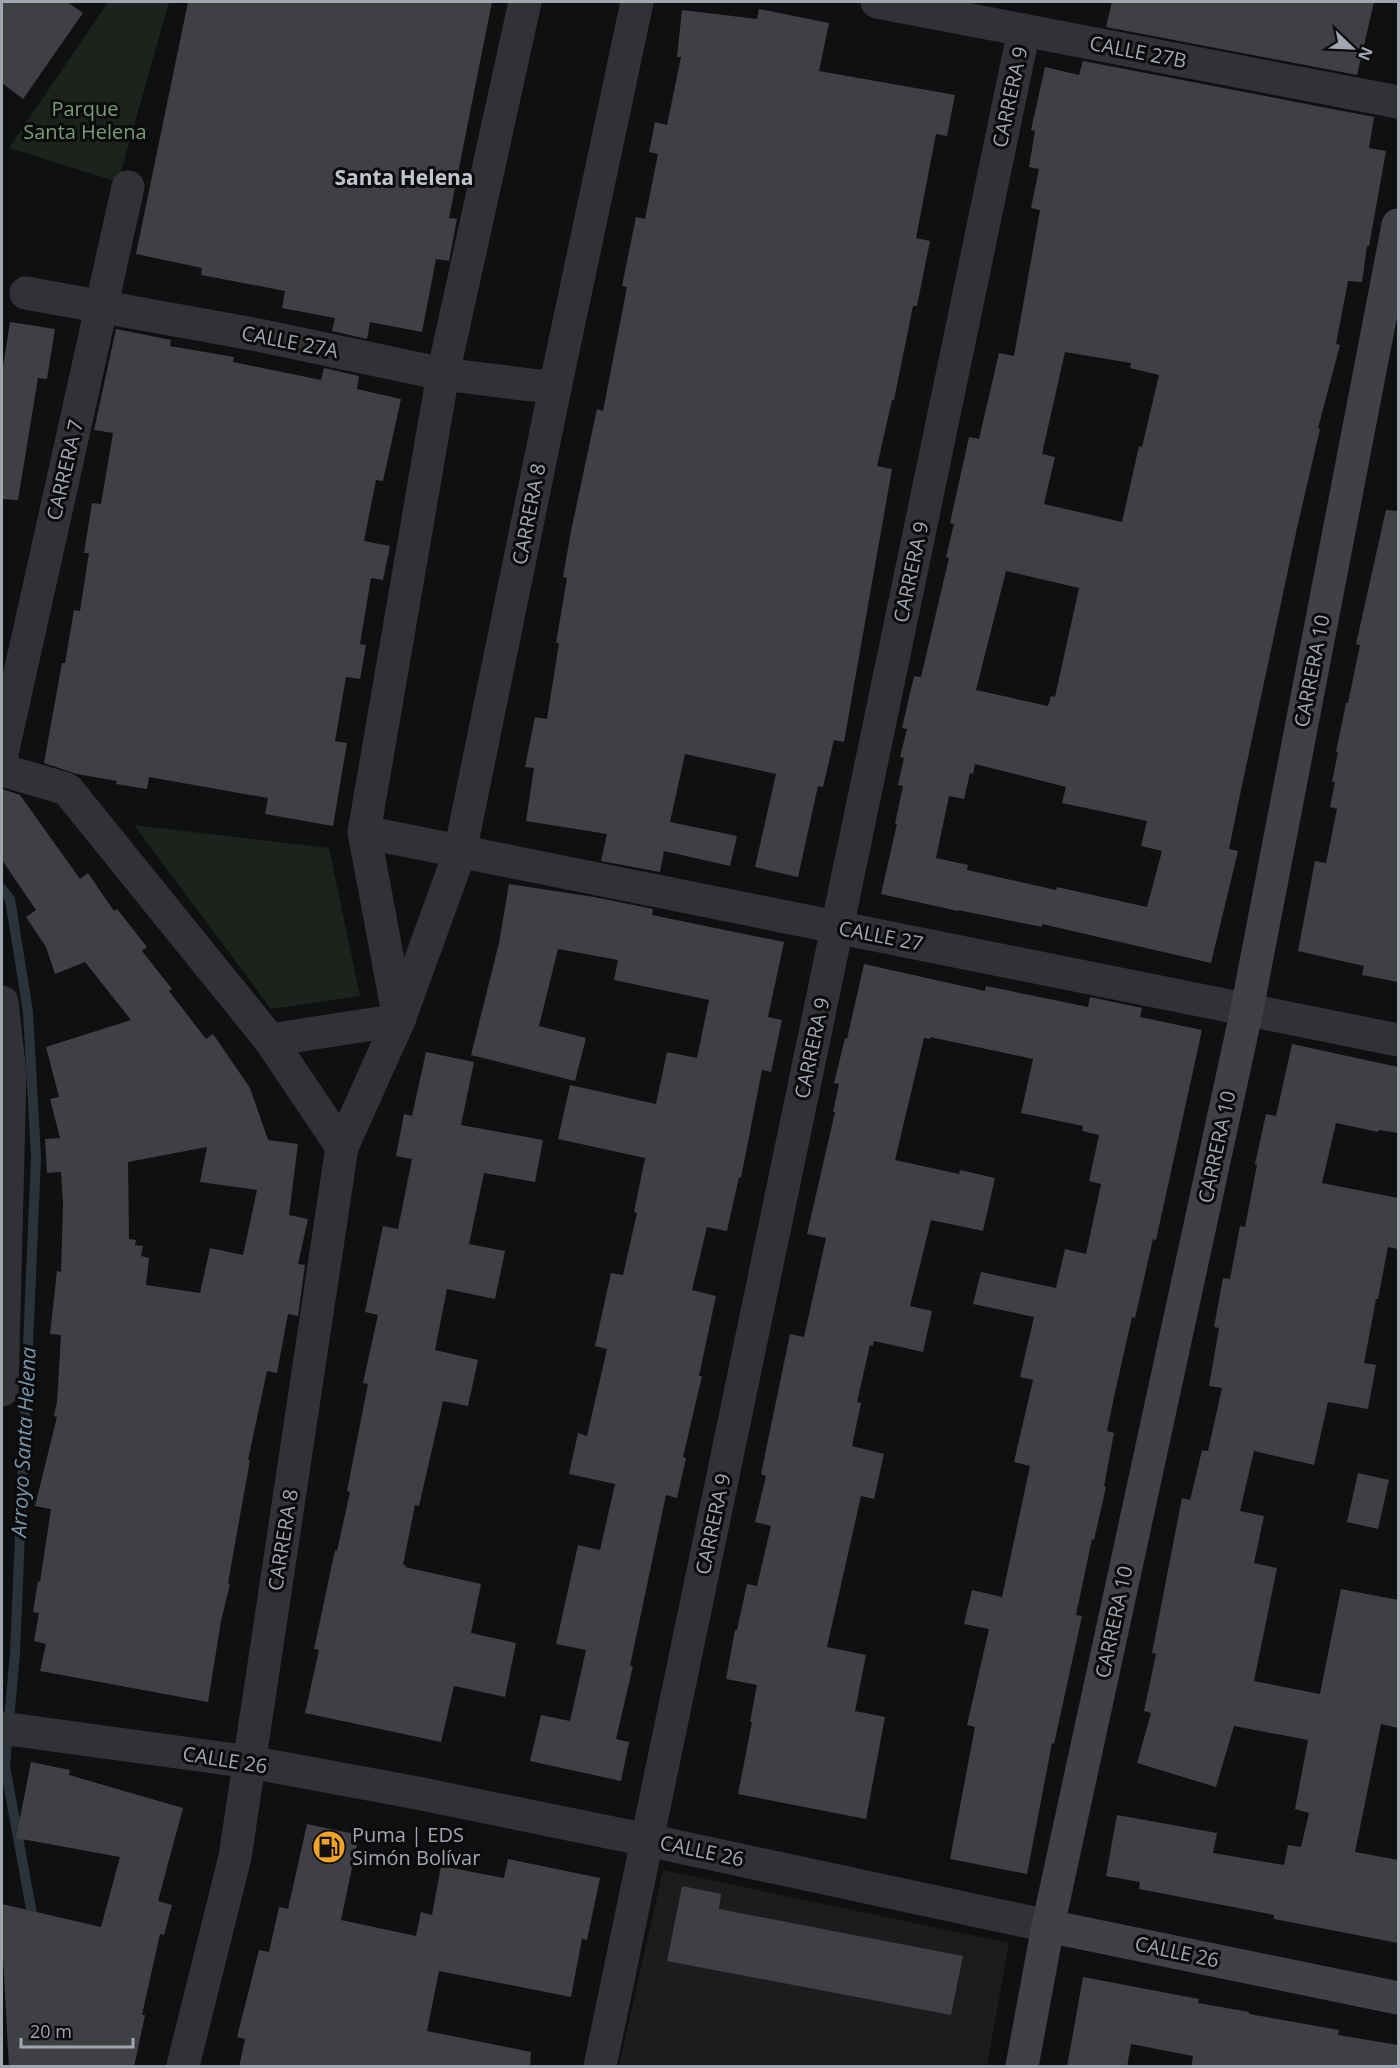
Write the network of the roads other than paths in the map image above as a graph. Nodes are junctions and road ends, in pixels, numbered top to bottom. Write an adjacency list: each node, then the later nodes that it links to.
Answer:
1 (525, 2): 10 (street)
2 (638, 2): 11 (street, CARRERA 8)
3 (877, 2): 4 (street, CALLE 27B)
4 (1024, 30): 5 (street, CALLE 27B); 16 (street, CARRERA 9)
5 (1398, 102)
6 (128, 187): 9 (street, CARRERA 7)
7 (1398, 225): 18 (street, CARRERA 10)
8 (26, 293): 9 (street, CALLE 27A)
9 (101, 308): 10 (street, CALLE 27A); 12 (street, CARRERA 7)
10 (443, 374): 11 (street, CALLE 27A); 14 (street)
11 (555, 388): 15 (street, CARRERA 8)
12 (2, 754)
13 (2, 770): 20 (street)
14 (364, 832): 15 (street, CALLE 27); 19 (street)
15 (460, 852): 16 (street, CALLE 27); 19 (street, CARRERA 8)
16 (837, 927): 18 (street, CALLE 27); 26 (street, CARRERA 9)
17 (2, 1002): 23 (street)
18 (1247, 1010): 21 (street, CALLE 27); 27 (street, CARRERA 10)
19 (399, 1020): 20 (street); 22 (street, CARRERA 8)
20 (270, 1040): 22 (street)
21 (1398, 1040)
22 (342, 1147): 25 (street, CARRERA 8)
23 (2, 1389)
24 (2, 1728): 25 (street, CALLE 26)
25 (250, 1762): 26 (street, CALLE 26); 29 (street, CARRERA 8)
26 (647, 1840): 27 (street, CALLE 26); 30 (street, CARRERA 9)
27 (1048, 1926): 28 (street, CALLE 26); 31 (street, CARRERA 10)
28 (1398, 1998)
29 (183, 2067)
30 (600, 2067)
31 (1022, 2067)

